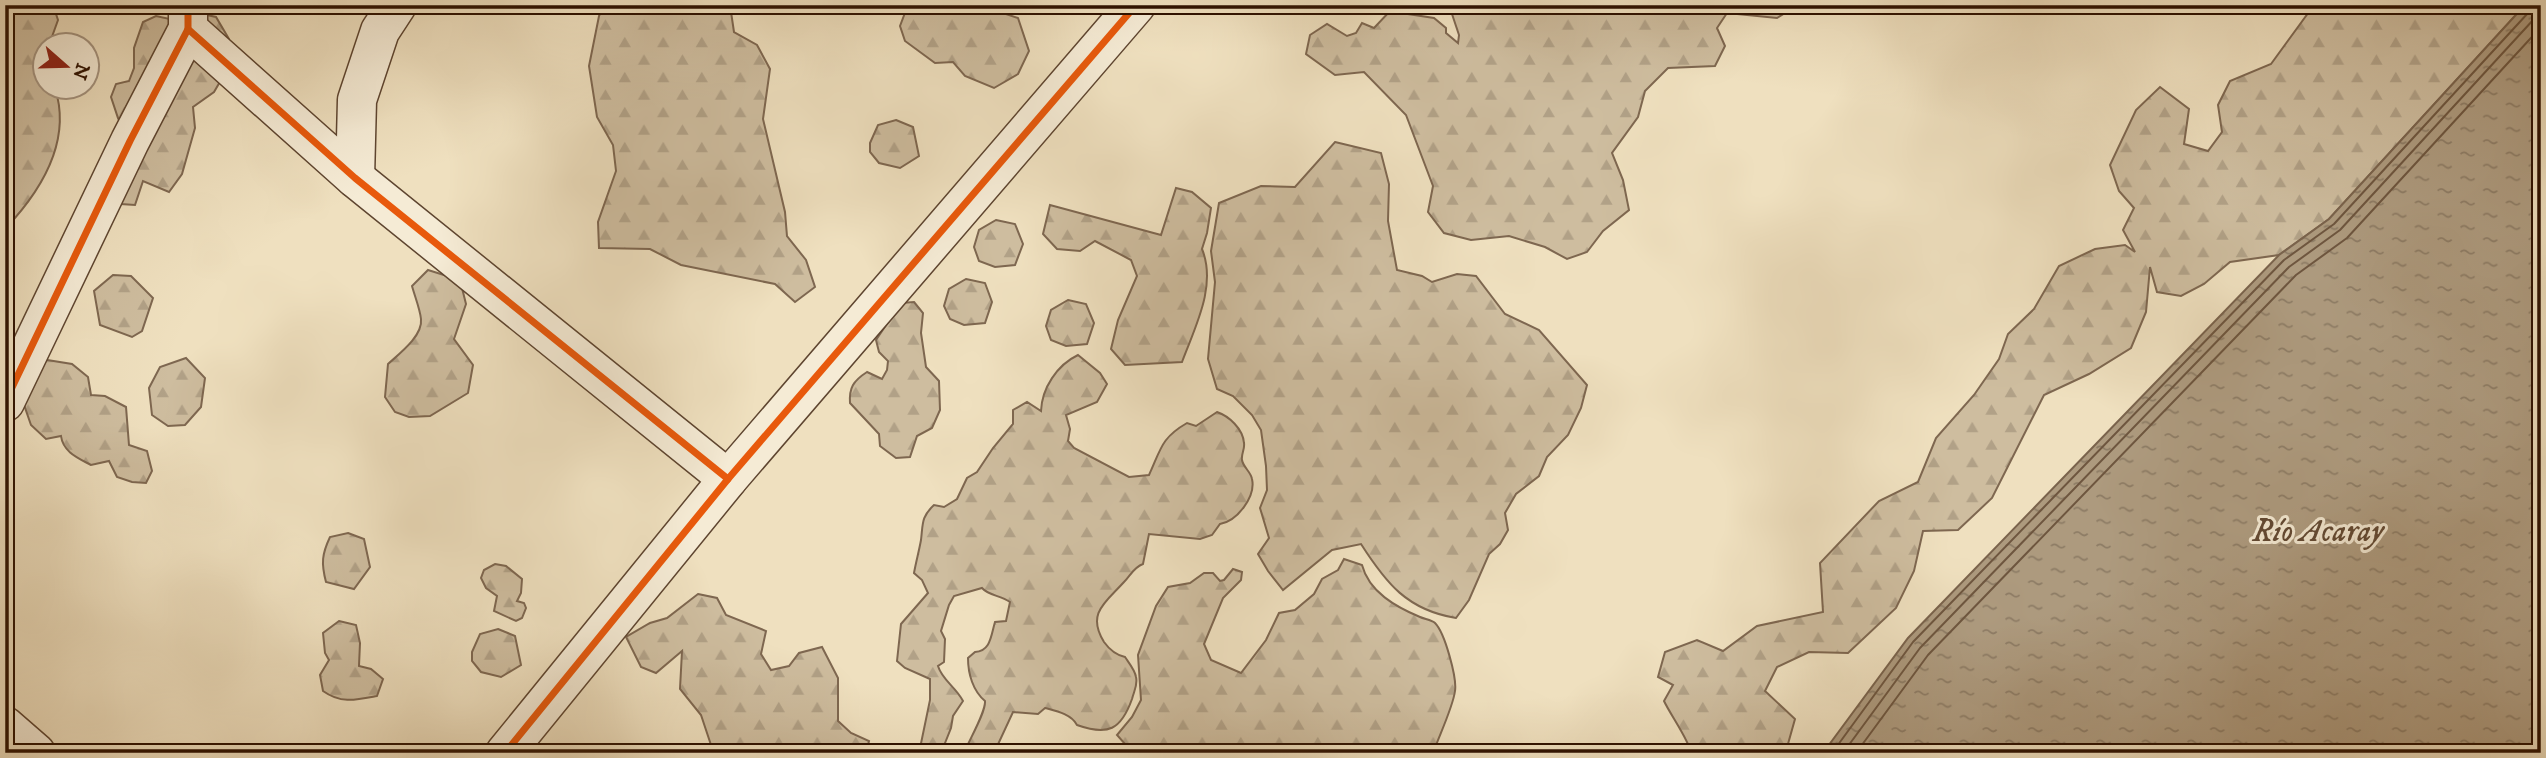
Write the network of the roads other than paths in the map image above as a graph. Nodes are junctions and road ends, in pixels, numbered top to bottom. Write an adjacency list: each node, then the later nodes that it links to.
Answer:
1 (397, 5): 4 (street)
2 (1136, 5): 6 (street)
3 (188, 17): 4 (street); 5 (street)
4 (355, 178): 6 (street)
5 (5, 402)
6 (728, 479): 9 (street)
7 (5, 726): 8 (street)
8 (36, 753)
9 (505, 753)

